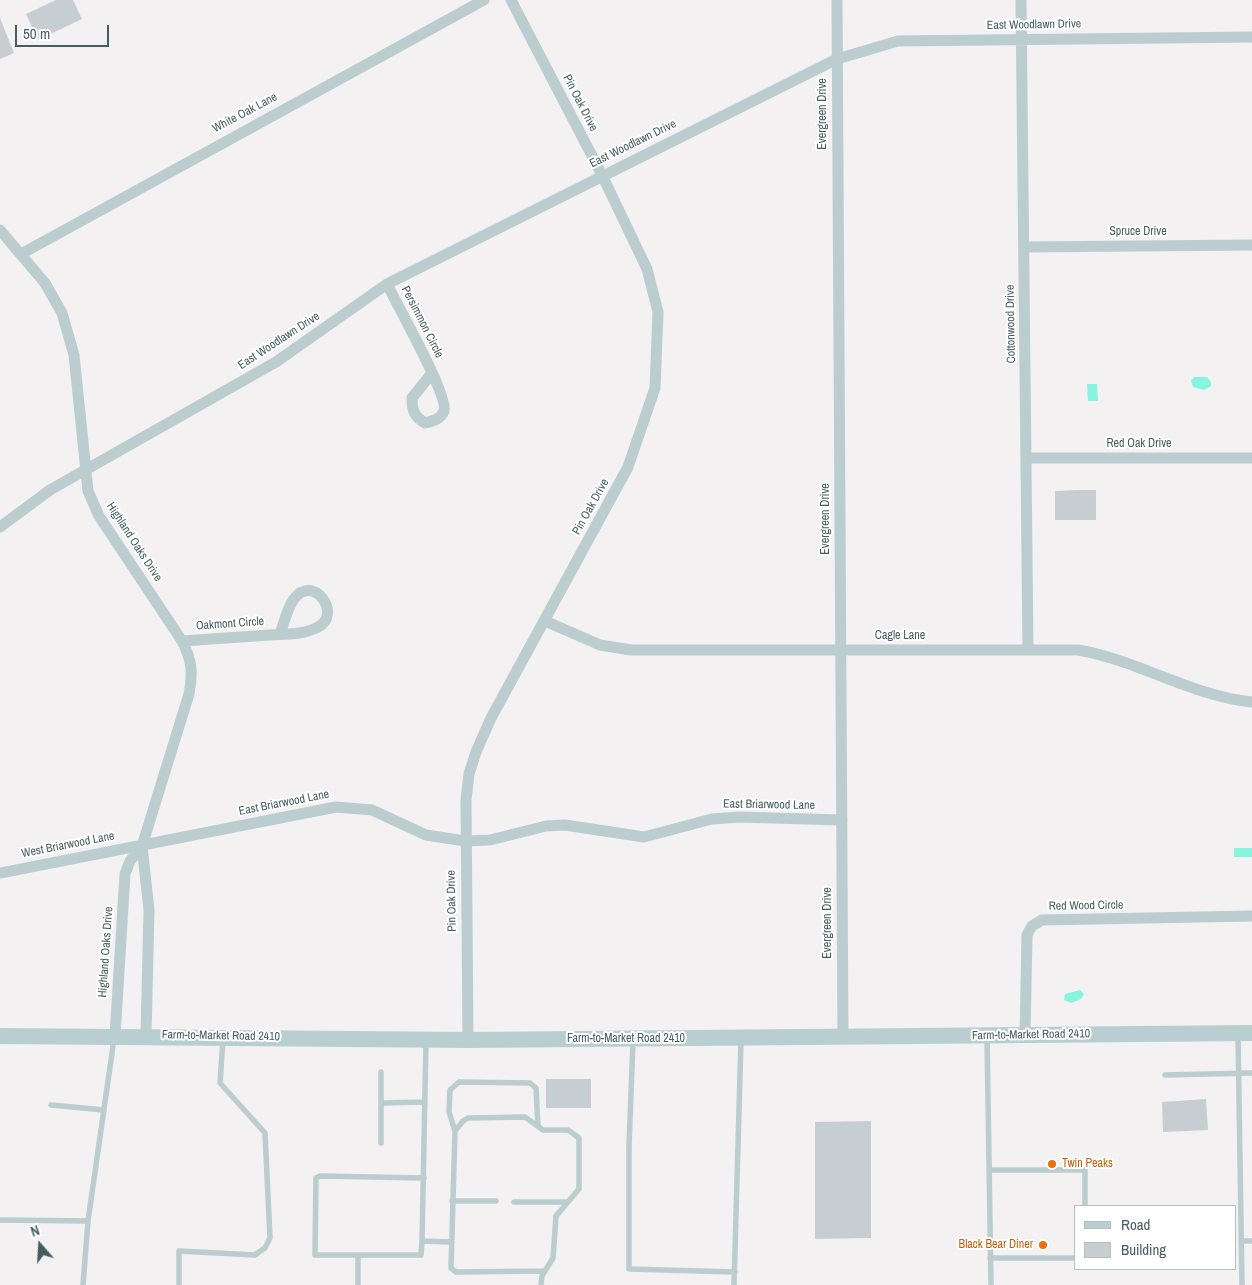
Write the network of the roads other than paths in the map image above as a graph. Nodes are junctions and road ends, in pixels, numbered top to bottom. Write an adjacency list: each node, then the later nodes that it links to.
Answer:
1 (484, 0): 12 (street, White Oak Lane)
2 (511, 0): 8 (street, Pin Oak Drive)
3 (836, 0): 7 (street, Evergreen Drive)
4 (1021, 0): 6 (street, Cottonwood Drive)
5 (1252, 37): 6 (street, East Woodlawn Drive)
6 (1021, 38): 7 (street, East Woodlawn Drive); 11 (street, Cottonwood Drive)
7 (837, 60): 8 (street, East Woodlawn Drive); 23 (street, Evergreen Drive)
8 (602, 175): 13 (street, East Woodlawn Drive); 19 (street, Pin Oak Drive)
9 (0, 230): 12 (street, Highland Oaks Drive)
10 (1252, 245): 11 (street, Spruce Drive)
11 (1024, 247): 15 (street, Cottonwood Drive)
12 (21, 254): 17 (street, Highland Oaks Drive)
13 (387, 284): 14 (street, Persimmon Circle); 17 (street, East Woodlawn Drive)
14 (432, 373)
15 (1027, 458): 16 (street, Red Oak Drive); 22 (street, Cottonwood Drive)
16 (1252, 458)
17 (86, 470): 18 (street, East Woodlawn Drive); 21 (street, Highland Oaks Drive)
18 (0, 527)
19 (545, 621): 23 (street, Cagle Lane); 26 (street, Pin Oak Drive)
20 (280, 634): 20 (street, Oakmont Circle); 21 (street, Oakmont Circle)
21 (182, 641): 27 (street, Highland Oaks Drive)
22 (1028, 649): 23 (street, Cagle Lane); 24 (street, Cagle Lane)
23 (841, 650): 25 (street, Evergreen Drive)
24 (1252, 702)
25 (842, 820): 26 (street, East Briarwood Lane); 37 (street, Evergreen Drive)
26 (465, 841): 27 (street, East Briarwood Lane); 41 (street, Pin Oak Drive)
27 (142, 846): 28 (street, West Briarwood Lane); 34 (street, Highland Oaks Drive); 35 (street, Highland Oaks Drive)
28 (0, 873)
29 (1252, 916): 32 (street, Red Wood Circle)
30 (1245, 1033): 32 (main road, Farm-to-Market Road 2410); 43 (lane)
31 (986, 1035): 32 (main road, Farm-to-Market Road 2410); 37 (main road, Farm-to-Market Road 2410); 53 (lane)
32 (1025, 1035)
33 (0, 1036): 34 (main road, Farm-to-Market Road 2410)
34 (115, 1036): 35 (main road, Farm-to-Market Road 2410); 49 (lane)
35 (146, 1036): 36 (main road, Farm-to-Market Road 2410)
36 (224, 1036): 39 (main road, Farm-to-Market Road 2410); 73 (lane)
37 (843, 1037): 38 (main road, Farm-to-Market Road 2410)
38 (741, 1038): 40 (main road, Farm-to-Market Road 2410); 71 (lane)
39 (426, 1039): 41 (main road, Farm-to-Market Road 2410); 46 (lane)
40 (633, 1039): 41 (main road, Farm-to-Market Road 2410); 71 (lane)
41 (468, 1040)
42 (381, 1072): 47 (lane)
43 (1238, 1073): 44 (lane); 45 (lane); 63 (lane)
44 (1252, 1073)
45 (1165, 1074)
46 (425, 1102): 47 (lane); 54 (lane)
47 (381, 1103): 52 (lane)
48 (51, 1105): 49 (lane)
49 (104, 1110): 61 (lane)
50 (538, 1126): 51 (lane); 51 (lane); 58 (lane)
51 (455, 1131): 55 (lane)
52 (381, 1143)
53 (989, 1170): 59 (lane); 67 (lane)
54 (424, 1178): 62 (lane); 66 (lane)
55 (452, 1201): 56 (lane); 65 (lane)
56 (496, 1202)
57 (514, 1202): 58 (lane)
58 (567, 1202): 70 (lane)
59 (1085, 1205)
60 (0, 1220): 61 (lane)
61 (88, 1221): 72 (lane)
62 (422, 1241): 65 (lane); 66 (lane)
63 (1241, 1241): 64 (lane); 69 (lane)
64 (1252, 1241)
65 (450, 1242): 70 (lane)
66 (358, 1256): 74 (lane)
67 (990, 1258): 68 (lane); 77 (lane)
68 (1074, 1258)
69 (1239, 1268): 78 (lane)
70 (544, 1272): 75 (lane)
71 (735, 1272): 76 (lane)
72 (83, 1285)
73 (179, 1285)
74 (358, 1285)
75 (541, 1285)
76 (734, 1285)
77 (991, 1285)
78 (1242, 1285)

